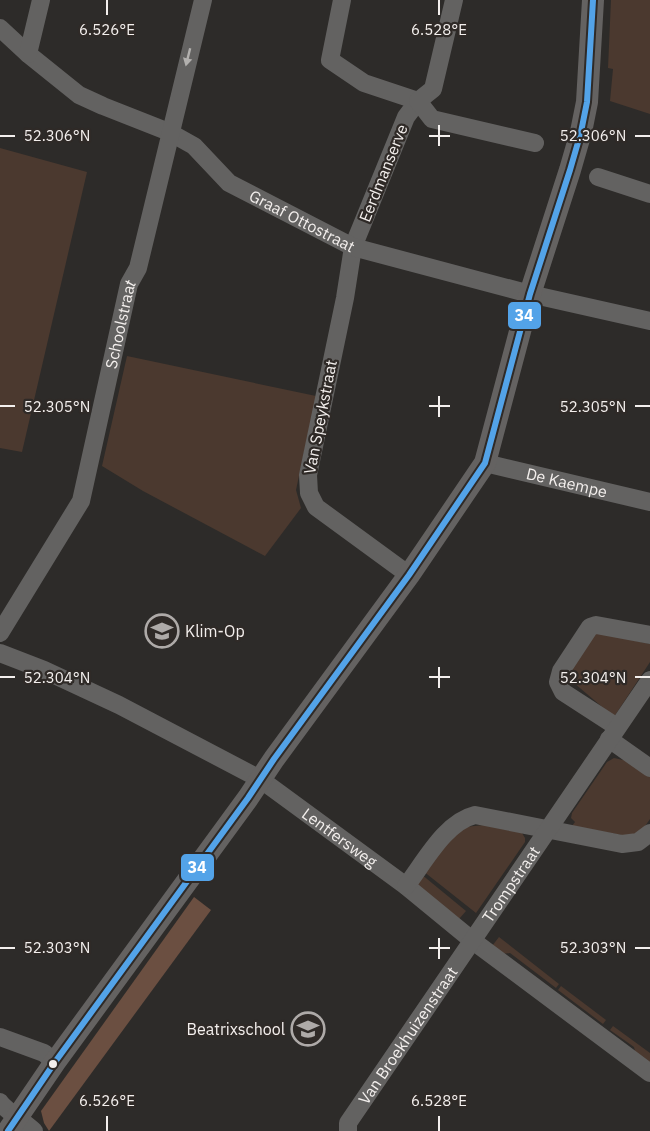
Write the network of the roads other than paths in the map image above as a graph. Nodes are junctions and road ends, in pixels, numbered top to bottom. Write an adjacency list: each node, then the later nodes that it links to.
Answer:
1 (41, 0): 7 (street)
2 (202, 0): 9 (street, Schoolstraat, one-way to 9)
3 (342, 0): 8 (street, Eerdmanserve)
4 (454, 0): 8 (street, Eerdmanserve)
5 (593, 0): 14 (main road)
6 (0, 28): 7 (street, Graaf Ottostraat)
7 (28, 54): 9 (street, Graaf Ottostraat)
8 (418, 101): 10 (street, Eerdmanserve); 13 (street, Eerdmanserve)
9 (170, 132): 13 (street, Graaf Ottostraat); 19 (street, Schoolstraat)
10 (535, 143)
11 (598, 177): 12 (street)
12 (650, 194)
13 (353, 247): 14 (street, Graaf Ottostraat); 18 (street, Van Speykstraat)
14 (530, 294): 15 (street, Graaf Ottostraat); 16 (main road)
15 (650, 321)
16 (485, 463): 17 (street, De Kaempe); 18 (main road)
17 (650, 502)
18 (409, 575): 25 (main road)
19 (0, 633)
20 (650, 635): 23 (street)
21 (0, 653): 25 (street, Lentfersweg)
22 (650, 680): 23 (street, Trompstraat)
23 (613, 733): 24 (street); 26 (street, Trompstraat)
24 (650, 768)
25 (260, 778): 28 (street, Lentfersweg); 31 (main road)
26 (548, 828): 27 (street, Trompstraat); 28 (street, Trompstraat); 29 (street, Trompstraat)
27 (650, 832)
28 (406, 886): 29 (street, Lentfersweg)
29 (473, 941): 32 (street, Lentfersweg); 35 (street, Van Broekhuizenstraat)
30 (0, 1037): 31 (street)
31 (55, 1062): 34 (main road)
32 (650, 1073)
33 (0, 1102): 34 (street)
34 (20, 1126)
35 (348, 1131)

